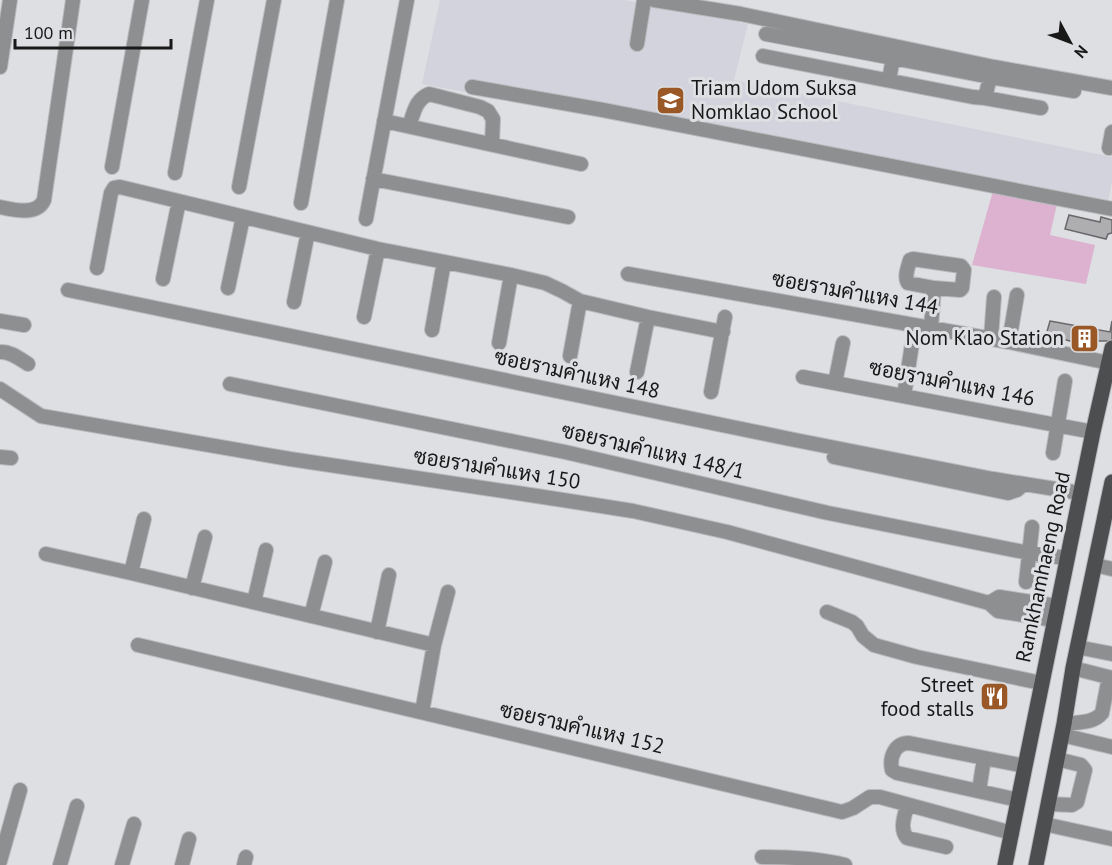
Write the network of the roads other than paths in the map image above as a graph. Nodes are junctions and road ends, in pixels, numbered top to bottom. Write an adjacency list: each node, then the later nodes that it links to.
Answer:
1 (10, 0): 14 (street)
2 (73, 0): 34 (street)
3 (142, 0): 28 (street)
4 (207, 0): 29 (street)
5 (274, 0): 31 (street)
6 (337, 0): 33 (street)
7 (407, 0): 22 (street)
8 (644, 0): 11 (street)
9 (657, 0): 18 (street)
10 (766, 34): 13 (street)
11 (637, 44)
12 (763, 56): 16 (street)
13 (893, 58): 15 (street); 16 (street)
14 (0, 67)
15 (990, 77): 19 (street); 20 (street)
16 (889, 80): 20 (street)
17 (472, 87): 35 (street)
18 (1112, 88)
19 (1112, 97)
20 (985, 98): 21 (street)
21 (1041, 108)
22 (384, 121): 23 (street); 30 (street)
23 (409, 126): 25 (street); 25 (street)
24 (1112, 132): 26 (street)
25 (492, 144): 27 (street)
26 (1109, 148)
27 (581, 164)
28 (112, 167)
29 (176, 173)
30 (374, 179): 37 (street); 38 (street)
31 (239, 187)
32 (179, 201): 36 (street); 42 (street); 45 (street)
33 (302, 203)
34 (0, 207)
35 (1112, 209)
36 (243, 217): 39 (street); 46 (street)
37 (568, 217)
38 (366, 219)
39 (308, 232): 40 (street); 53 (street)
40 (378, 249): 41 (street); 54 (street)
41 (444, 262): 44 (street); 59 (street)
42 (97, 268)
43 (628, 274): 49 (street, ซอยรามคำแหง 144)
44 (511, 275): 52 (street); 63 (street)
45 (163, 279)
46 (228, 288)
47 (934, 288): 58 (street)
48 (68, 290): 84 (street, ซอยรามคำแหง 148)
49 (729, 292): 58 (street, ซอยรามคำแหง 144); 60 (street)
50 (1017, 295): 62 (street)
51 (994, 297): 61 (street)
52 (580, 301): 55 (street); 68 (street)
53 (294, 302)
54 (364, 317)
55 (648, 317): 60 (street); 70 (street)
56 (0, 321): 57 (street)
57 (24, 325)
58 (931, 328): 61 (street, ซอยรามคำแหง 144)
59 (432, 330)
60 (723, 332): 76 (street)
61 (991, 339): 62 (street, ซอยรามคำแหง 144)
62 (1009, 342): 67 (street, ซอยรามคำแหง 144)
63 (499, 343)
64 (843, 343): 73 (street)
65 (912, 344): 77 (street)
66 (0, 352): 69 (street)
67 (1110, 355): 81 (main road, Ramkhamhaeng Road)
68 (570, 356)
69 (28, 364)
70 (637, 372)
71 (803, 377): 73 (street, ซอยรามคำแหง 146)
72 (1065, 381): 80 (street)
73 (835, 383): 77 (street, ซอยรามคำแหง 146)
74 (230, 384): 92 (street, ซอยรามคำแหง 148/1)
75 (0, 389): 79 (street, ซอยรามคำแหง 150)
76 (711, 392)
77 (904, 396): 80 (street, ซอยรามคำแหง 146)
78 (0, 399): 79 (street)
79 (15, 399): 105 (street, ซอยรามคำแหง 150)
80 (1058, 425): 81 (street, ซอยรามคำแหง 146); 83 (street)
81 (1092, 432): 86 (main road, Ramkhamhaeng Road)
82 (794, 449): 84 (street)
83 (1053, 453)
84 (1024, 484): 86 (street, ซอยรามคำแหง 148)
85 (1112, 484): 89 (main road)
86 (1080, 493): 94 (main road, Ramkhamhaeng Road)
87 (144, 519): 98 (street)
88 (1032, 527): 92 (street)
89 (1107, 532): 96 (main road)
90 (204, 537): 101 (street)
91 (266, 550): 103 (street)
92 (1029, 553): 94 (street, ซอยรามคำแหง 148/1); 100 (street)
93 (46, 554): 98 (street)
94 (1066, 558): 105 (main road, Ramkhamhaeng Road)
95 (325, 562): 106 (street)
96 (1095, 565): 97 (street); 110 (main road)
97 (1112, 569)
98 (131, 573): 101 (street)
99 (390, 575): 107 (street)
100 (1026, 582)
101 (192, 588): 103 (street)
102 (448, 592): 109 (street)
103 (254, 602): 106 (street)
104 (827, 612): 114 (street)
105 (1056, 613): 114 (main road, Ramkhamhaeng Road)
106 (311, 616): 107 (street)
107 (377, 632): 109 (street)
108 (138, 645): 115 (street, ซอยรามคำแหง 152)
109 (434, 645): 115 (street)
110 (1077, 647): 111 (street); 112 (main road)
111 (1112, 654)
112 (1073, 668): 113 (street); 116 (main road)
113 (1111, 678): 116 (street)
114 (1041, 683): 120 (main road, Ramkhamhaeng Road)
115 (422, 712): 125 (street, ซอยรามคำแหง 152)
116 (1063, 729): 117 (street); 119 (main road)
117 (1112, 747)
118 (984, 758): 120 (street); 122 (street); 122 (street)
119 (1057, 759): 124 (main road); 124 (street)
120 (1025, 766): 123 (main road, Ramkhamhaeng Road)
121 (20, 790): 134 (street)
122 (979, 792): 123 (street)
123 (1018, 800): 129 (main road, Ramkhamhaeng Road)
124 (1048, 804): 128 (main road)
125 (907, 805): 129 (street, ซอยรามคำแหง 152); 132 (street)
126 (77, 806): 135 (street)
127 (134, 824): 136 (street)
128 (1044, 824): 130 (street); 140 (main road)
129 (1012, 832): 139 (main road, Ramkhamhaeng Road)
130 (1112, 838)
131 (189, 839): 137 (street)
132 (946, 847)
133 (762, 857): 138 (street)
134 (0, 861)
135 (60, 865)
136 (122, 865)
137 (182, 865)
138 (845, 865)
139 (1005, 865)
140 (1036, 865)

